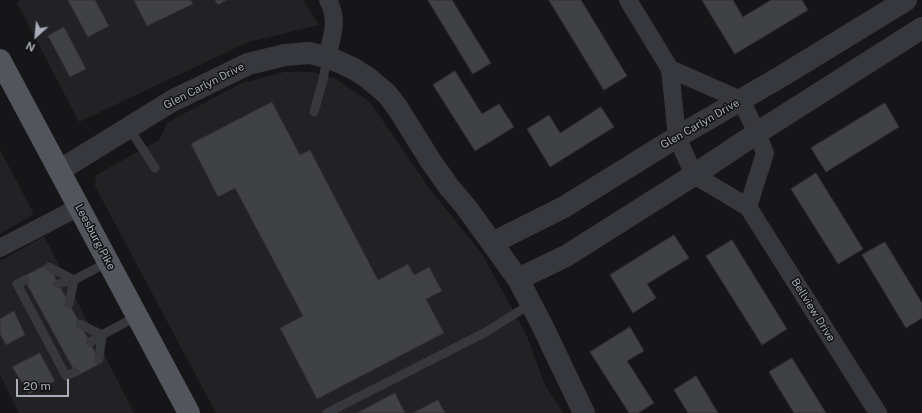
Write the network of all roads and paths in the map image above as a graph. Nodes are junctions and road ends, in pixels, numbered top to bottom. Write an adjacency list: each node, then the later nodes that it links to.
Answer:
1 (328, 0): 5 (street)
2 (628, 0): 7 (street)
3 (906, 0): 8 (street, Glen Carlyn Drive)
4 (922, 28): 11 (street)
5 (327, 57): 9 (lane); 10 (street, Glen Carlyn Drive); 18 (street, Glen Carlyn Drive)
6 (0, 60): 14 (main road, Leesburg Pike)
7 (670, 69): 8 (street); 12 (street)
8 (741, 100): 11 (street); 12 (street, Glen Carlyn Drive)
9 (314, 112)
10 (129, 128): 13 (lane); 14 (street, Glen Carlyn Drive)
11 (757, 133): 15 (street); 17 (street)
12 (677, 137): 15 (street); 18 (street, Glen Carlyn Drive)
13 (155, 168)
14 (60, 170): 16 (main road, Leesburg Pike)
15 (694, 175): 17 (street, Bellview Drive); 22 (street)
16 (79, 207): 19 (street); 20 (main road, Leesburg Pike)
17 (748, 207): 39 (street, Bellview Drive)
18 (492, 243): 22 (street, Glen Carlyn Drive)
19 (0, 248)
20 (108, 262): 24 (lane); 28 (main road, Leesburg Pike)
21 (49, 266): 24 (lane)
22 (518, 278): 26 (street, Glen Carlyn Drive)
23 (25, 280): 34 (lane)
24 (74, 280): 25 (lane); 27 (lane)
25 (58, 284)
26 (532, 303): 37 (lane); 38 (street, Glen Carlyn Drive)
27 (69, 304)
28 (137, 316): 30 (lane); 36 (main road, Leesburg Pike)
29 (80, 324): 30 (lane)
30 (102, 335): 31 (lane); 33 (lane)
31 (90, 342)
32 (66, 355): 34 (lane)
33 (99, 359)
34 (57, 360): 35 (lane)
35 (75, 372)
36 (189, 413)
37 (327, 413)
38 (584, 413)
39 (878, 413)

